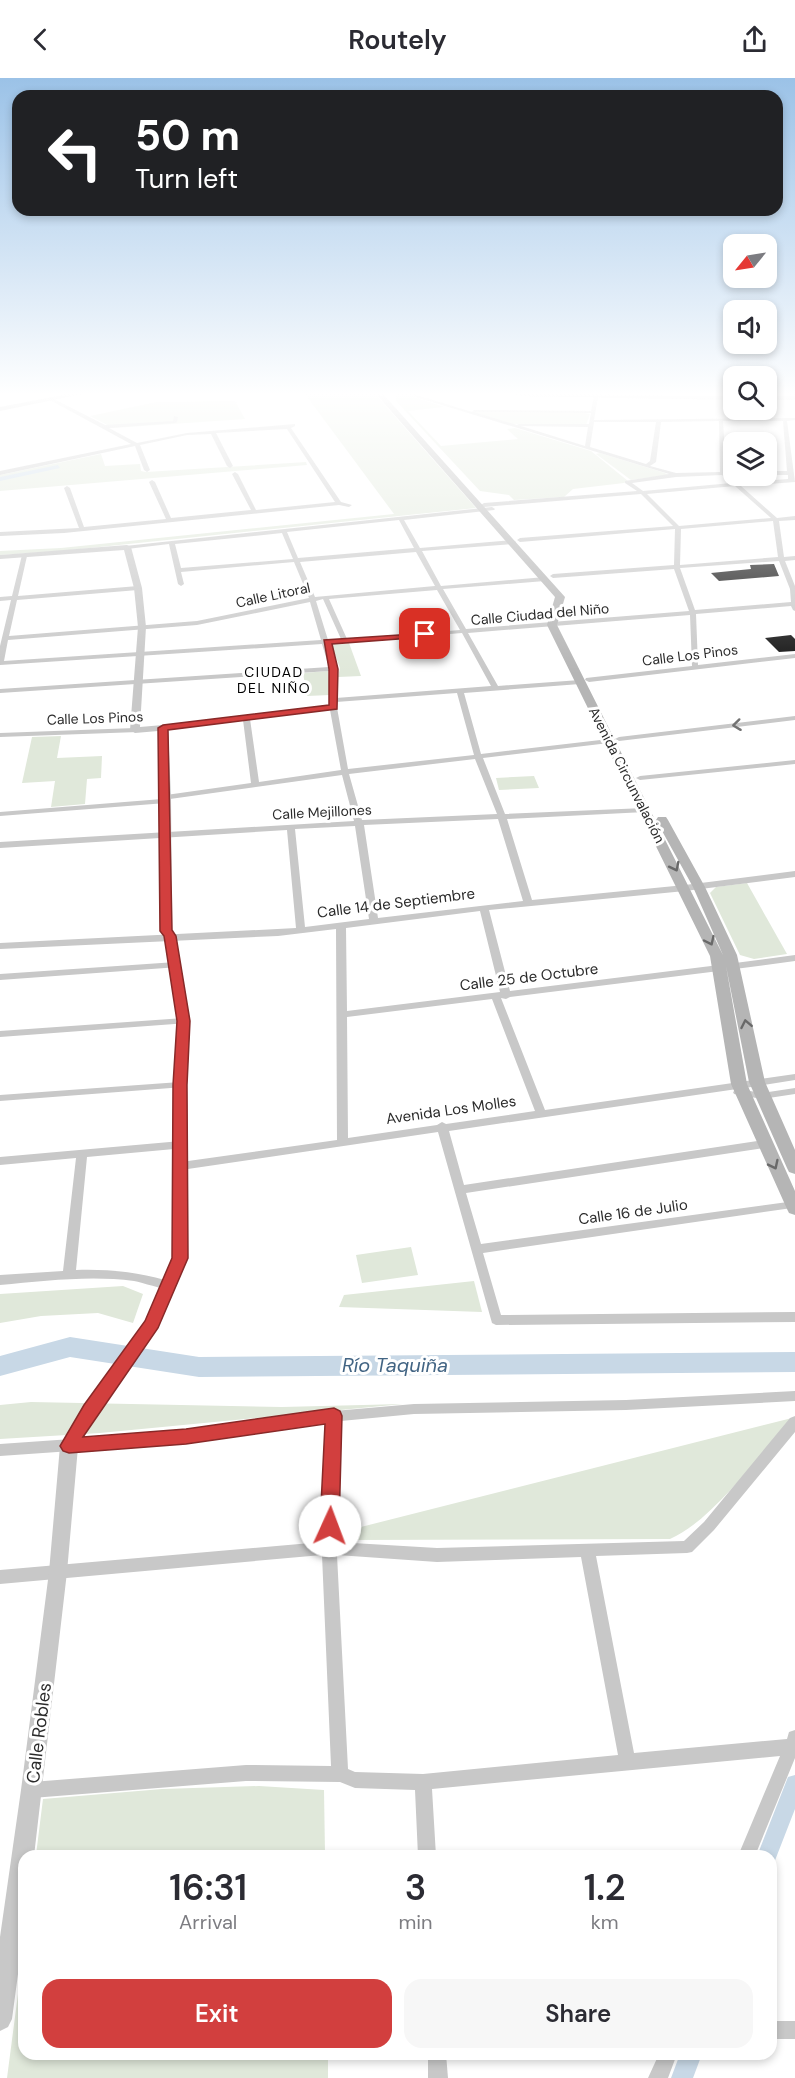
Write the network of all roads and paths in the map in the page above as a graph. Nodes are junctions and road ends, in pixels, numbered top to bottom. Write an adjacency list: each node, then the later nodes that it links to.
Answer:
1 (154, 487): 17 (street)
2 (241, 487): 14 (street)
3 (329, 487): 11 (street)
4 (466, 487): 13 (main road)
5 (468, 487): 13 (main road)
6 (635, 487): 10 (street)
7 (702, 487): 10 (street)
8 (740, 487): 18 (street)
9 (67, 488): 20 (street)
10 (643, 493): 13 (street); 19 (street)
11 (339, 503): 12 (street); 14 (street)
12 (349, 505)
13 (485, 507): 15 (street); 23 (main road)
14 (254, 511): 17 (street)
15 (400, 518): 21 (street); 26 (street)
16 (795, 518): 18 (street)
17 (169, 520): 20 (street)
18 (776, 520): 19 (street); 30 (street)
19 (678, 528): 23 (street); 32 (street)
20 (82, 529): 22 (street)
21 (284, 531): 24 (street); 31 (street)
22 (0, 534)
23 (517, 541): 26 (street); 34 (main road)
24 (172, 543): 25 (street); 33 (street)
25 (127, 548): 27 (street); 37 (street)
26 (419, 549): 31 (street); 36 (street)
27 (24, 556): 28 (street); 38 (street)
28 (0, 557)
29 (795, 558): 30 (street, Calle Litoral)
30 (781, 559): 32 (street, Calle Litoral); 42 (street)
31 (297, 560): 33 (street); 40 (street)
32 (677, 567): 34 (street, Calle Litoral); 44 (street)
33 (178, 570): 35 (street)
34 (549, 578): 36 (street, Calle Litoral); 45 (main road)
35 (181, 584)
36 (440, 587): 39 (street, Calle Litoral); 47 (street)
37 (138, 588): 38 (street); 46 (street)
38 (16, 597): 41 (street); 48 (street)
39 (325, 597): 40 (street, Calle Litoral); 49 (street)
40 (312, 598): 46 (street, Calle Litoral); 50 (street)
41 (0, 599)
42 (795, 604): 43 (street); 44 (street, Calle Ciudad del Niño)
43 (795, 609)
44 (693, 613): 45 (street, Calle Ciudad del Niño); 54 (street)
45 (557, 625): 47 (street, Calle Ciudad del Niño); 57 (main road, Avenida Circunvalación)
46 (142, 627): 48 (street, Calle Litoral); 51 (street)
47 (465, 632): 49 (street, Calle Ciudad del Niño); 58 (street)
48 (7, 638): 53 (street)
49 (345, 640): 50 (street, Calle Ciudad del Niño)
50 (327, 642): 51 (street, Calle Ciudad del Niño); 55 (street)
51 (140, 654): 53 (street, Calle Ciudad del Niño); 56 (street)
52 (795, 656): 54 (street, Calle Los Pinos)
53 (0, 662)
54 (695, 666): 57 (street, Calle Los Pinos)
55 (333, 669): 56 (street); 61 (street)
56 (140, 681): 60 (street); 65 (street)
57 (584, 681): 58 (street, Calle Los Pinos); 67 (main road, Avenida Circunvalación)
58 (496, 688): 59 (street, Calle Los Pinos)
59 (459, 690): 61 (street, Calle Los Pinos); 68 (street)
60 (0, 691)
61 (333, 703): 63 (street, Calle Los Pinos); 70 (street)
62 (795, 718): 67 (street, one-way to 67)
63 (247, 720): 64 (street, Calle Los Pinos); 72 (street)
64 (163, 728): 65 (street, Calle Los Pinos); 73 (street)
65 (135, 730): 66 (street, Calle Los Pinos)
66 (0, 735)
67 (614, 740): 68 (street); 71 (main road, Avenida Circunvalación); 74 (main road, Avenida Circunvalación)
68 (478, 756): 70 (street); 76 (street)
69 (795, 762): 71 (street)
70 (345, 772): 72 (street); 77 (street)
71 (639, 778): 82 (main road, Avenida Circunvalación)
72 (255, 785): 73 (street)
73 (166, 799): 75 (street); 79 (street)
74 (645, 810): 76 (street, Calle Mejillones); 82 (main road, Avenida Circunvalación, one-way to 82)
75 (0, 814)
76 (501, 818): 77 (street, Calle Mejillones); 83 (street)
77 (359, 823): 78 (street, Calle Mejillones); 85 (street)
78 (291, 827): 79 (street, Calle Mejillones); 87 (street)
79 (166, 836): 80 (street, Calle Mejillones); 88 (street)
80 (0, 845)
81 (795, 874): 82 (street, Calle 14 de Septiembre)
82 (692, 887): 83 (street, Calle 14 de Septiembre); 92 (main road, Avenida Circunvalación); 93 (main road, Avenida Circunvalación, one-way to 93)
83 (528, 903): 84 (street, Calle 14 de Septiembre)
84 (484, 908): 85 (street, Calle 14 de Septiembre); 95 (street)
85 (374, 921): 86 (street, Calle 14 de Septiembre)
86 (341, 925): 87 (street, Calle 14 de Septiembre); 96 (street)
87 (302, 930): 88 (street, Calle 14 de Septiembre)
88 (170, 936): 89 (street, Calle 14 de Septiembre); 91 (street)
89 (0, 946)
90 (795, 958): 92 (street)
91 (176, 965): 94 (street); 97 (street)
92 (735, 966): 102 (main road, Avenida Circunvalación, one-way to 92)
93 (719, 968): 95 (street, Calle 25 de Octubre); 101 (main road, Avenida Circunvalación)
94 (0, 977)
95 (501, 996): 96 (street, Calle 25 de Octubre); 105 (street)
96 (342, 1015): 107 (street)
97 (184, 1021): 98 (street); 100 (street)
98 (0, 1034)
99 (795, 1077): 102 (street, Avenida Los Molles)
100 (180, 1085): 104 (street); 109 (street)
101 (736, 1088): 102 (street, Avenida Los Molles); 105 (street, Avenida Los Molles); 108 (main road, Avenida Circunvalación)
102 (759, 1089): 103 (street, Avenida Los Molles); 113 (main road, Avenida Circunvalación)
103 (795, 1091)
104 (0, 1098)
105 (540, 1113): 106 (street, Avenida Los Molles)
106 (442, 1126): 107 (street, Avenida Los Molles); 114 (street)
107 (343, 1141): 112 (street, Avenida Los Molles)
108 (764, 1144): 114 (street); 115 (main road, Avenida Circunvalación, one-way to 115)
109 (181, 1145): 110 (street); 112 (street)
110 (82, 1155): 111 (street); 117 (street)
111 (0, 1161)
112 (181, 1166): 119 (street)
113 (795, 1168)
114 (461, 1190): 116 (street)
115 (794, 1207): 116 (street, Calle 16 de Julio)
116 (478, 1249): 120 (street)
117 (69, 1275): 118 (street); 119 (street)
118 (0, 1280)
119 (170, 1286): 124 (street)
120 (795, 1317)
121 (795, 1396): 122 (street)
122 (334, 1416): 124 (street); 126 (street)
123 (795, 1422): 127 (street)
124 (69, 1446): 125 (street); 128 (street, Calle Robles)
125 (0, 1450)
126 (329, 1548): 127 (street); 128 (street); 132 (street)
127 (588, 1549): 131 (street)
128 (58, 1572): 129 (street); 134 (street, Calle Robles)
129 (0, 1577)
130 (793, 1744): 131 (street); 137 (street)
131 (628, 1763): 133 (street)
132 (340, 1774): 133 (street); 134 (street)
133 (423, 1782): 136 (street)
134 (32, 1790): 135 (street, Calle Robles)
135 (24, 1850)
136 (427, 1850)
137 (749, 1850)
138 (18, 1890): 139 (street, Calle Robles)
139 (0, 2019)
140 (777, 2030): 141 (street)
141 (795, 2030)
142 (437, 2060): 144 (street)
143 (666, 2060): 145 (street)
144 (438, 2078)
145 (658, 2078)

